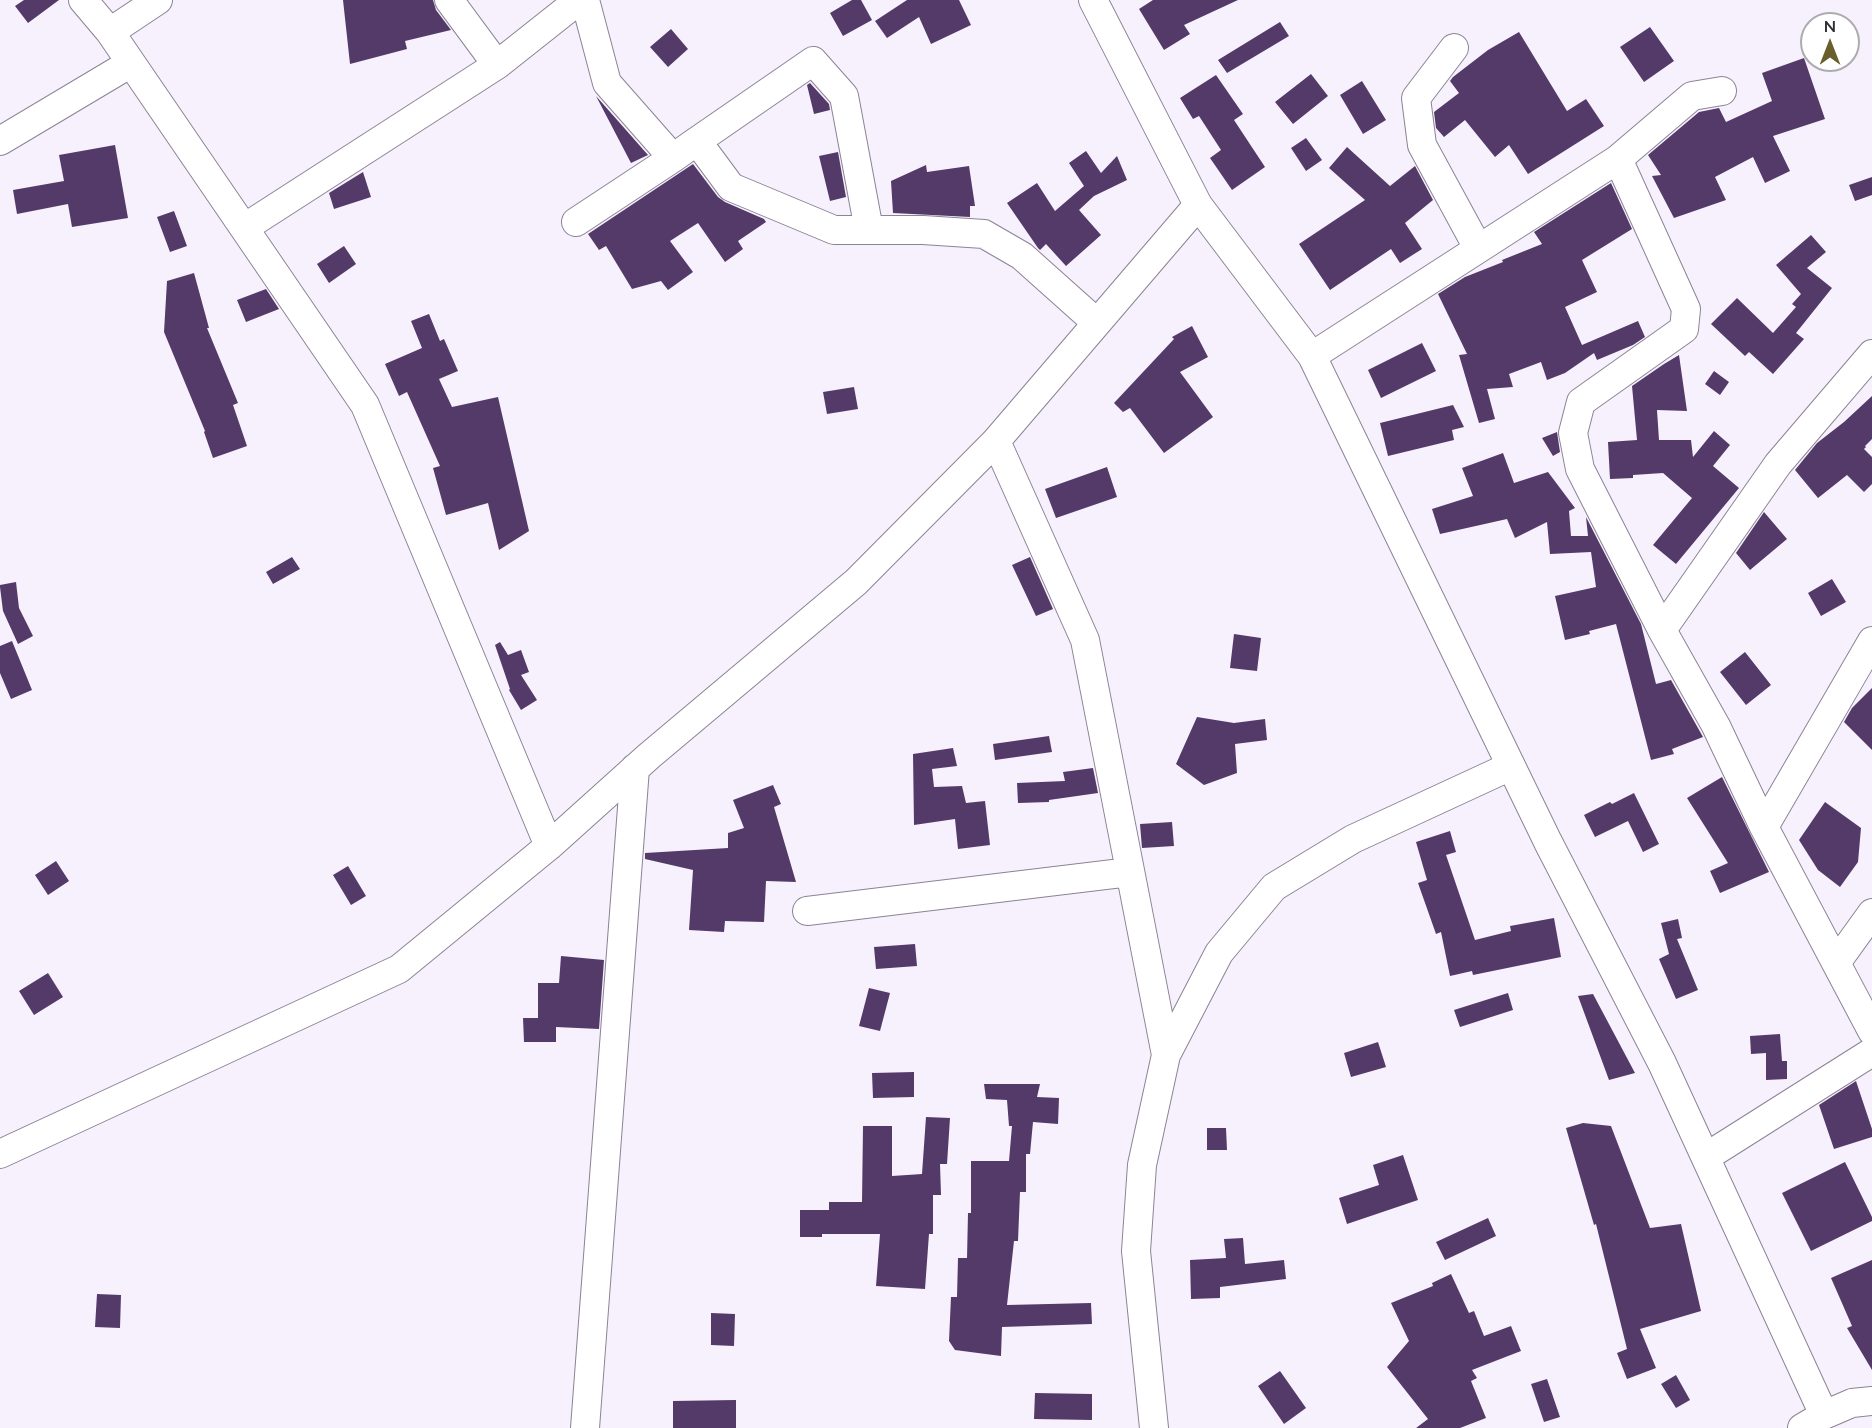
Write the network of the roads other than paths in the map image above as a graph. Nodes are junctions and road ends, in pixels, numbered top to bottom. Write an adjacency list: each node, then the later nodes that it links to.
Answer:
1 (83, 0): 7 (street)
2 (158, 0): 7 (street)
3 (449, 0): 10 (street)
4 (579, 0): 10 (street)
5 (585, 0): 14 (street)
6 (1093, 0): 16 (street)
7 (110, 32): 9 (street)
8 (1454, 48): 20 (street)
9 (131, 63): 12 (street); 18 (street)
10 (497, 65): 18 (street)
11 (1722, 91): 15 (street)
12 (0, 141)
13 (697, 141): 14 (street); 19 (street); 19 (street)
14 (673, 158): 17 (street)
15 (1618, 159): 20 (street); 25 (street)
16 (1198, 205): 21 (street); 23 (street)
17 (576, 222)
18 (244, 228): 30 (street)
19 (868, 231): 21 (street)
20 (1478, 248): 23 (street)
21 (1097, 323): 24 (street)
22 (1872, 354): 25 (street)
23 (1312, 356): 27 (street)
24 (996, 441): 28 (street); 31 (street)
25 (1662, 630): 29 (street)
26 (1872, 641): 29 (street)
27 (1511, 766): 37 (street); 39 (street)
28 (635, 768): 30 (street); 42 (street)
29 (1764, 826): 34 (street)
30 (549, 846): 38 (street)
31 (1130, 872): 32 (street); 37 (street)
32 (807, 911)
33 (1872, 914): 34 (street)
34 (1836, 963): 35 (street)
35 (1872, 1031)
36 (1872, 1052): 39 (street)
37 (1166, 1055): 43 (street)
38 (0, 1154)
39 (1706, 1157): 41 (street)
40 (1872, 1401): 41 (street)
41 (1813, 1422)
42 (585, 1428)
43 (1154, 1428)

